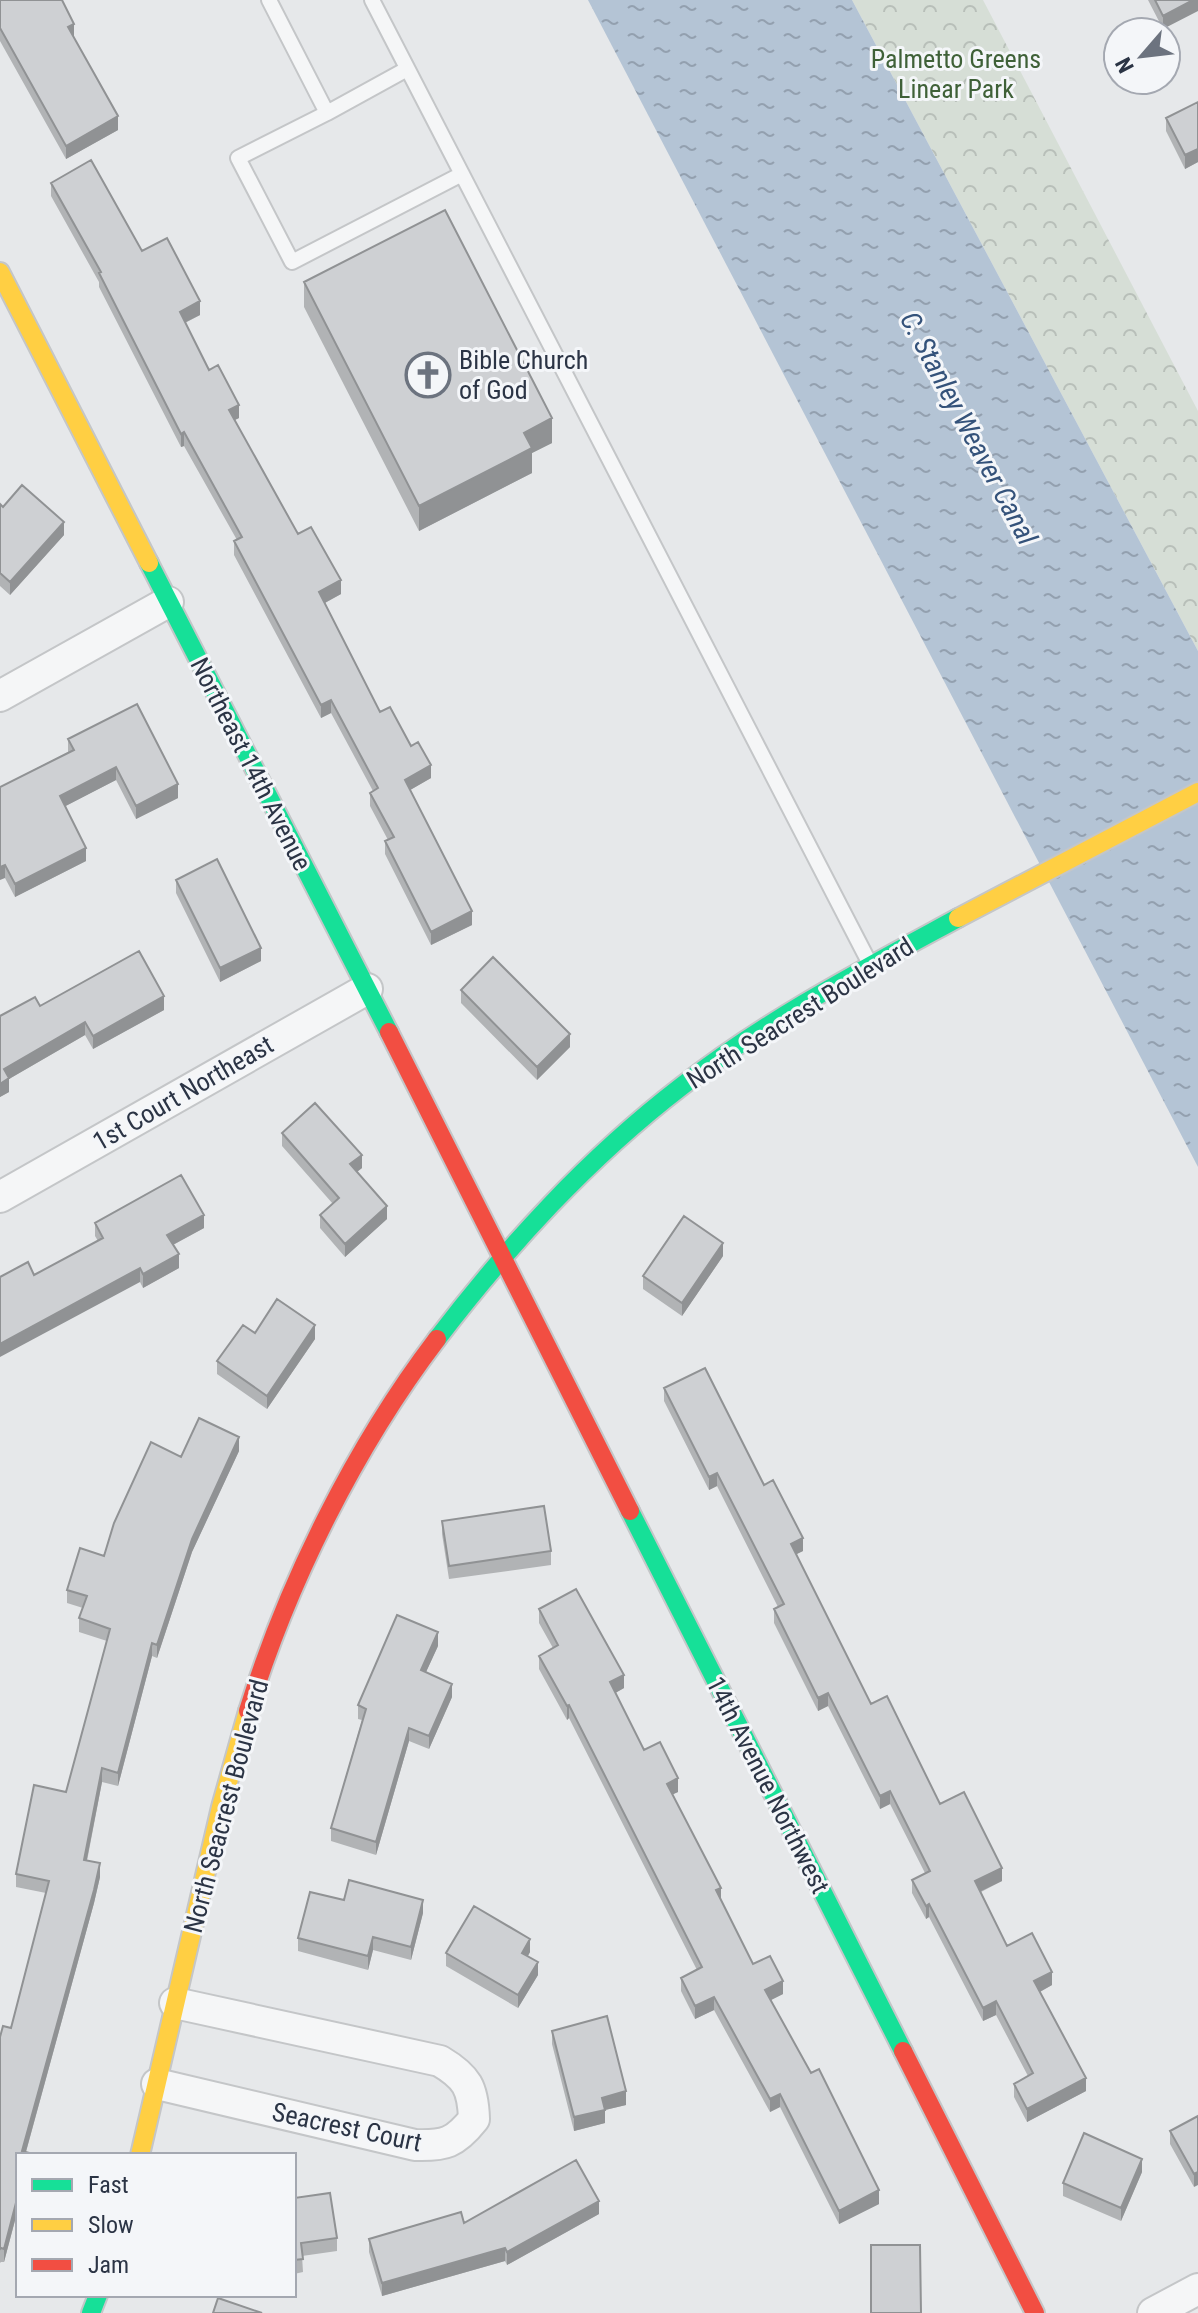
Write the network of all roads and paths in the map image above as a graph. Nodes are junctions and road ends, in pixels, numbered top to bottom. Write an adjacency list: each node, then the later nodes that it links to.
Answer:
1 (269, 0): 4 (lane)
2 (372, 0): 3 (lane)
3 (407, 69): 4 (lane); 5 (lane)
4 (327, 113): 5 (lane)
5 (462, 174): 10 (lane)
6 (0, 272): 7 (street, Northeast 14th Avenue)
7 (168, 602): 8 (street); 11 (street, Northeast 14th Avenue)
8 (0, 696)
9 (1198, 792): 10 (street, North Seacrest Boulevard)
10 (871, 966): 13 (street, North Seacrest Boulevard)
11 (367, 989): 12 (street, 1st Court Northeast); 13 (street, Northeast 14th Avenue)
12 (0, 1197)
13 (502, 1257): 14 (street, North Seacrest Boulevard); 18 (street, 14th Avenue Northwest)
14 (175, 2003): 15 (street, North Seacrest Boulevard); 15 (street, Seacrest Court)
15 (157, 2084): 16 (street, North Seacrest Boulevard)
16 (140, 2153)
17 (1198, 2289): 19 (street)
18 (1035, 2313)
19 (1153, 2313)

